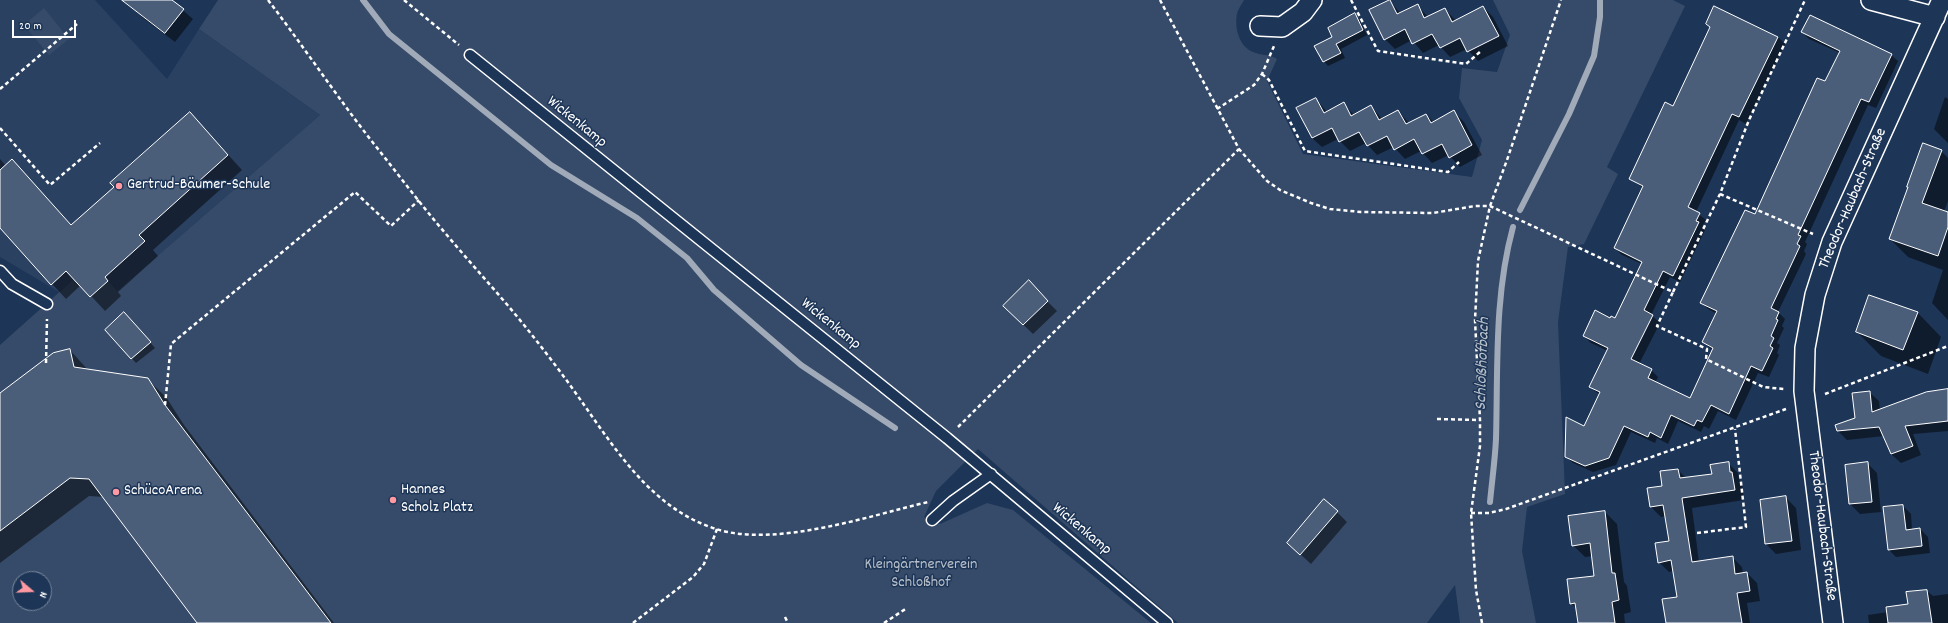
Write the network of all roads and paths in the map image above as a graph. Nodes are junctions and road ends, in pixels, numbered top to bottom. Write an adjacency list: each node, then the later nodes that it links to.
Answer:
1 (268, 0): 23 (path)
2 (404, 0): 14 (path)
3 (1160, 0): 17 (path)
4 (1312, 0): 12 (street)
5 (1351, 0): 13 (path)
6 (1561, 0): 24 (path)
7 (1805, 0): 22 (path)
8 (1871, 0): 9 (street)
9 (1938, 8): 25 (street, Theodor-Haubach-Straße)
10 (77, 24): 16 (path)
11 (1260, 26): 12 (street)
12 (1282, 27): 15 (path)
13 (1481, 52)
14 (470, 55): 36 (lane, Wickenkamp)
15 (1262, 74): 17 (path); 21 (path)
16 (0, 89)
17 (1217, 110): 20 (path)
18 (0, 128): 19 (path)
19 (100, 143)
20 (1239, 149): 24 (path); 36 (path)
21 (1459, 162)
22 (1720, 194): 25 (path); 27 (path)
23 (419, 200): 32 (path); 41 (path)
24 (1490, 206): 27 (path); 34 (path)
25 (1832, 242): 31 (street, Theodor-Haubach-Straße)
26 (0, 271): 28 (lane)
27 (1673, 292): 31 (path)
28 (47, 304): 30 (path)
29 (1948, 346): 31 (path)
30 (46, 363)
31 (1805, 396): 35 (path); 50 (street, Theodor-Haubach-Straße)
32 (165, 405)
33 (1436, 418): 34 (path)
34 (1480, 420): 39 (path)
35 (1734, 429): 39 (path); 42 (path)
36 (947, 438): 37 (lane, Wickenkamp)
37 (991, 474): 40 (lane); 48 (lane, Wickenkamp)
38 (934, 500): 41 (path)
39 (1471, 513): 49 (path)
40 (932, 520)
41 (717, 529): 45 (path)
42 (1697, 533)
43 (907, 608): 47 (path)
44 (785, 618): 46 (path)
45 (633, 623)
46 (788, 623)
47 (884, 623)
48 (1167, 623)
49 (1482, 623)
50 (1834, 623)

